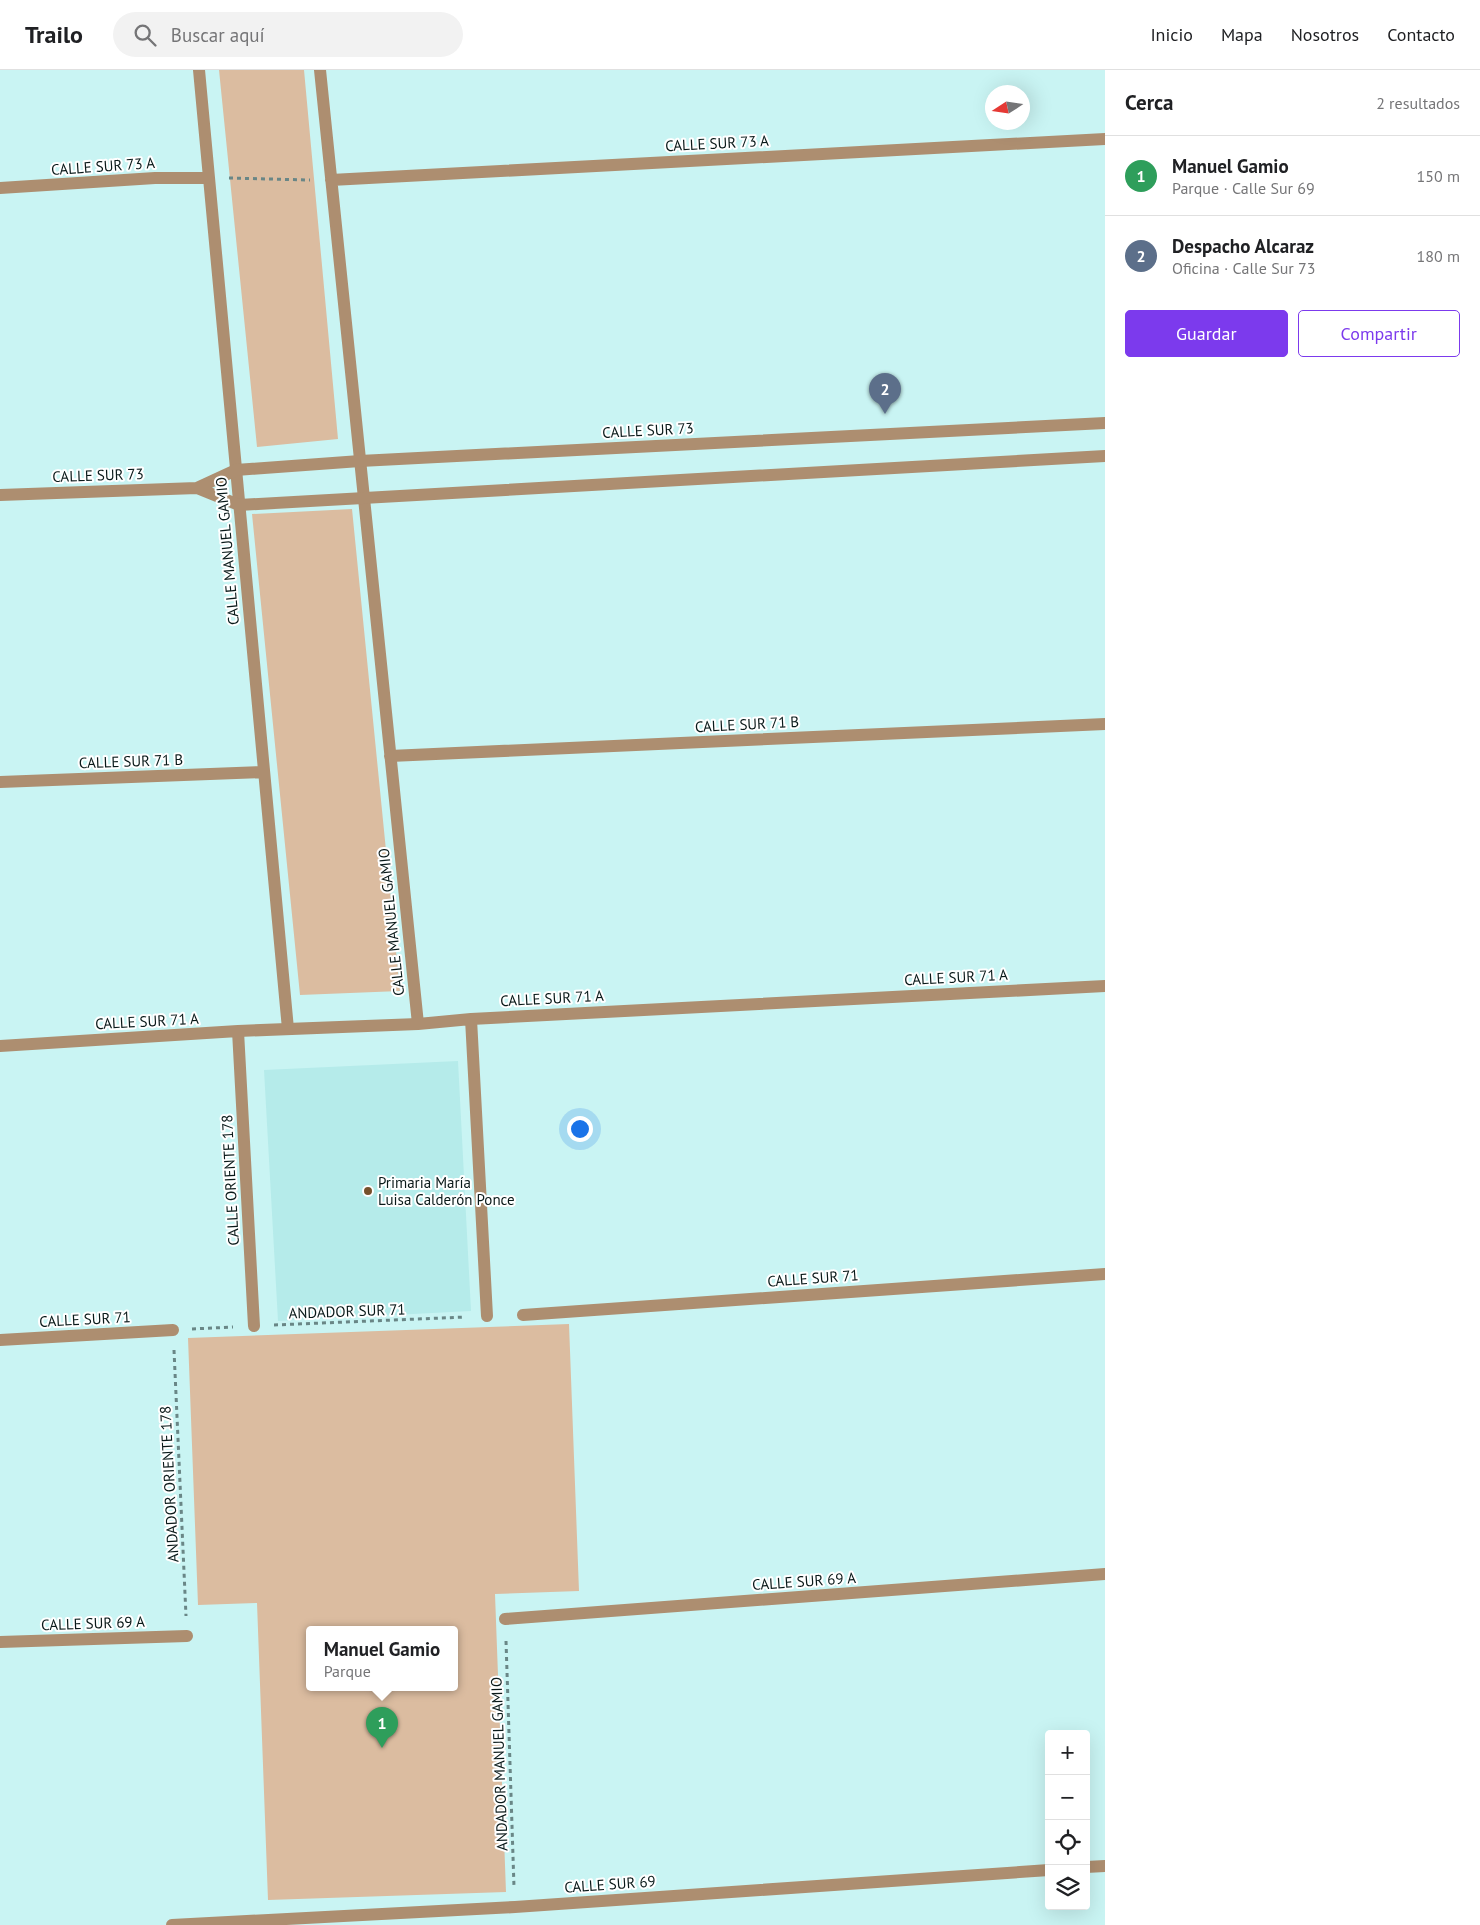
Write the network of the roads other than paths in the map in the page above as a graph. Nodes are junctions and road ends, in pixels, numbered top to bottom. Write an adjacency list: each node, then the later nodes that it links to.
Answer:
1 (198, 70): 4 (street, CALLE MANUEL GAMIO)
2 (320, 70): 5 (street, CALLE MANUEL GAMIO)
3 (1105, 139): 5 (street, CALLE SUR 73 A)
4 (208, 178): 6 (street, CALLE SUR 73 A); 10 (street, CALLE MANUEL GAMIO)
5 (331, 180): 9 (street, CALLE MANUEL GAMIO)
6 (0, 188)
7 (1105, 423): 9 (street, CALLE SUR 73)
8 (1105, 456): 13 (street, CALLE SUR 73)
9 (360, 461): 10 (street, CALLE SUR 73); 13 (street, CALLE MANUEL GAMIO)
10 (236, 470): 11 (street, CALLE SUR 73); 14 (street, CALLE MANUEL GAMIO)
11 (197, 488): 12 (street, CALLE SUR 73); 14 (street, CALLE SUR 73)
12 (0, 495)
13 (364, 498): 14 (street, CALLE SUR 73); 16 (street, CALLE MANUEL GAMIO)
14 (239, 505): 17 (street, CALLE MANUEL GAMIO)
15 (1105, 724): 16 (street, CALLE SUR 71 B)
16 (390, 756): 21 (street, CALLE MANUEL GAMIO)
17 (264, 772): 18 (street, CALLE SUR 71 B); 22 (street, CALLE MANUEL GAMIO)
18 (0, 782)
19 (1105, 986): 20 (street, CALLE SUR 71 A)
20 (471, 1019): 21 (street, CALLE SUR 71 A); 27 (street)
21 (418, 1024): 22 (street, CALLE SUR 71 A)
22 (288, 1029): 23 (street, CALLE SUR 71 A)
23 (238, 1031): 24 (street, CALLE SUR 71 A); 28 (street, CALLE ORIENTE 178)
24 (0, 1046)
25 (1105, 1274): 26 (street, CALLE SUR 71)
26 (523, 1315)
27 (487, 1316)
28 (254, 1326)
29 (173, 1330): 30 (street, CALLE SUR 71)
30 (0, 1340)
31 (1105, 1574): 32 (street, CALLE SUR 69 A)
32 (505, 1619)
33 (187, 1636): 34 (street, CALLE SUR 69 A)
34 (0, 1642)
35 (1105, 1866): 36 (street)
36 (1090, 1867)
37 (1045, 1870): 38 (street, CALLE SUR 69)
38 (172, 1925)

